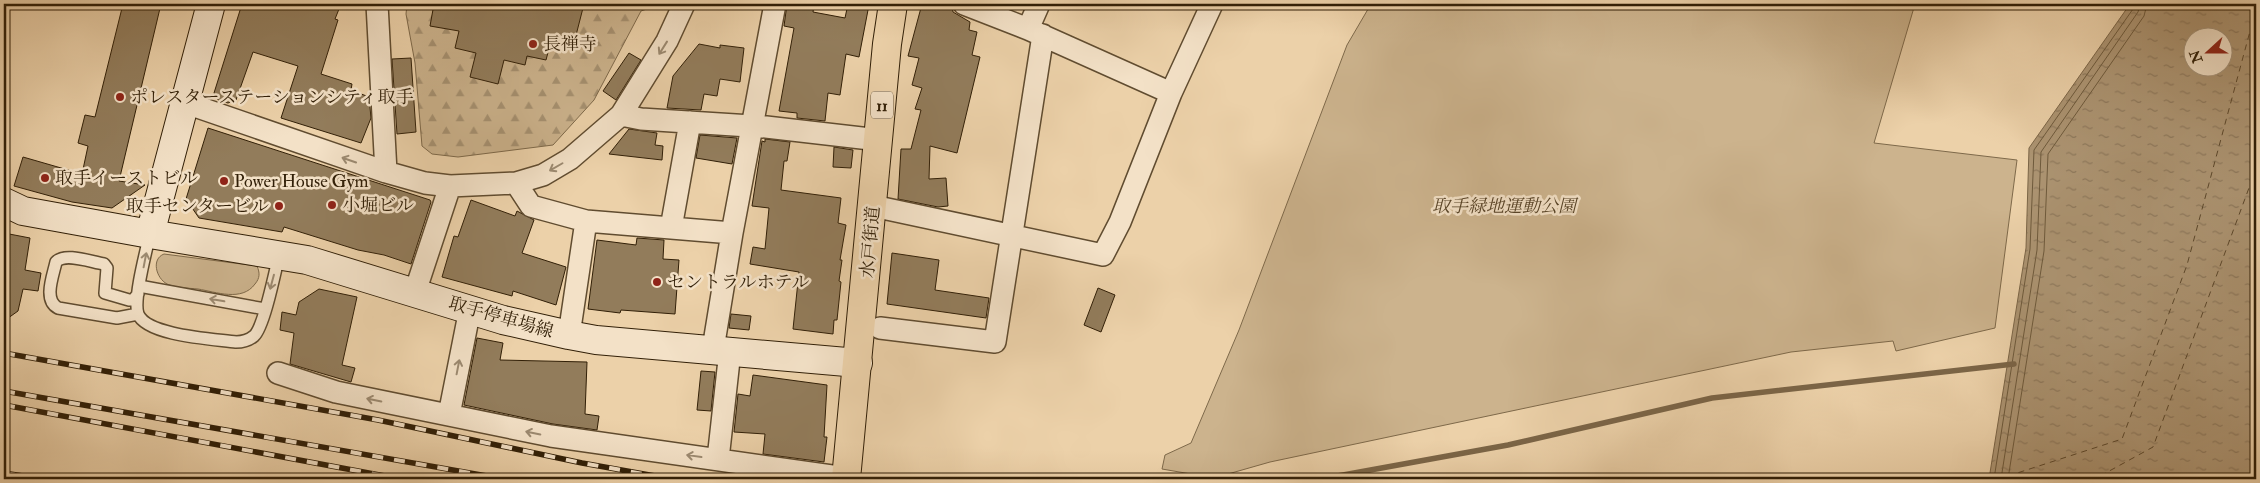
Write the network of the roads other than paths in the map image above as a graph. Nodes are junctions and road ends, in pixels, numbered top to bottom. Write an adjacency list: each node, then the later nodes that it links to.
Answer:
1 (210, 4): 11 (main road)
2 (377, 4): 16 (street)
3 (684, 4): 12 (street, one-way to 12)
4 (775, 4): 14 (street)
5 (893, 4): 15 (main road, 水戸街道 / 11)
6 (964, 4): 9 (street)
7 (1040, 4): 9 (street)
8 (1212, 4): 10 (street)
9 (1036, 32): 10 (street); 25 (street)
10 (1171, 93): 25 (street)
11 (183, 102): 16 (street, one-way to 11); 24 (main road)
12 (621, 115): 13 (street); 17 (street, one-way to 17)
13 (690, 122): 14 (street); 22 (street)
14 (753, 127): 15 (street); 23 (street)
15 (879, 140): 20 (main road, 水戸街道 / 11)
16 (386, 172): 18 (street)
17 (516, 183): 18 (street); 21 (street)
18 (450, 186): 28 (street)
19 (4, 202): 24 (main road, 取手停車場線)
20 (874, 206): 25 (street); 35 (main road, 水戸街道 / 11)
21 (586, 221): 22 (street); 33 (street)
22 (672, 228): 23 (street)
23 (732, 233): 34 (street)
24 (150, 234): 26 (main road, 取手停車場線); 27 (lane, one-way to 24)
25 (1011, 236): 32 (street)
26 (279, 255): 28 (main road, 取手停車場線); 29 (lane, one-way to 29)
27 (139, 290): 29 (lane, one-way to 27); 31 (lane); 31 (lane)
28 (415, 292): 30 (main road, 取手停車場線)
29 (265, 309): 31 (lane)
30 (470, 309): 33 (main road, 取手停車場線); 37 (street, one-way to 30)
31 (138, 314)
32 (880, 328)
33 (569, 335): 34 (main road, 取手停車場線)
34 (722, 350): 35 (main road, 取手停車場線); 38 (street)
35 (858, 363): 39 (main road, 水戸街道 / 11)
36 (278, 373): 37 (street, one-way to 36)
37 (449, 415): 38 (street, one-way to 37)
38 (718, 460): 39 (street)
39 (846, 479)

